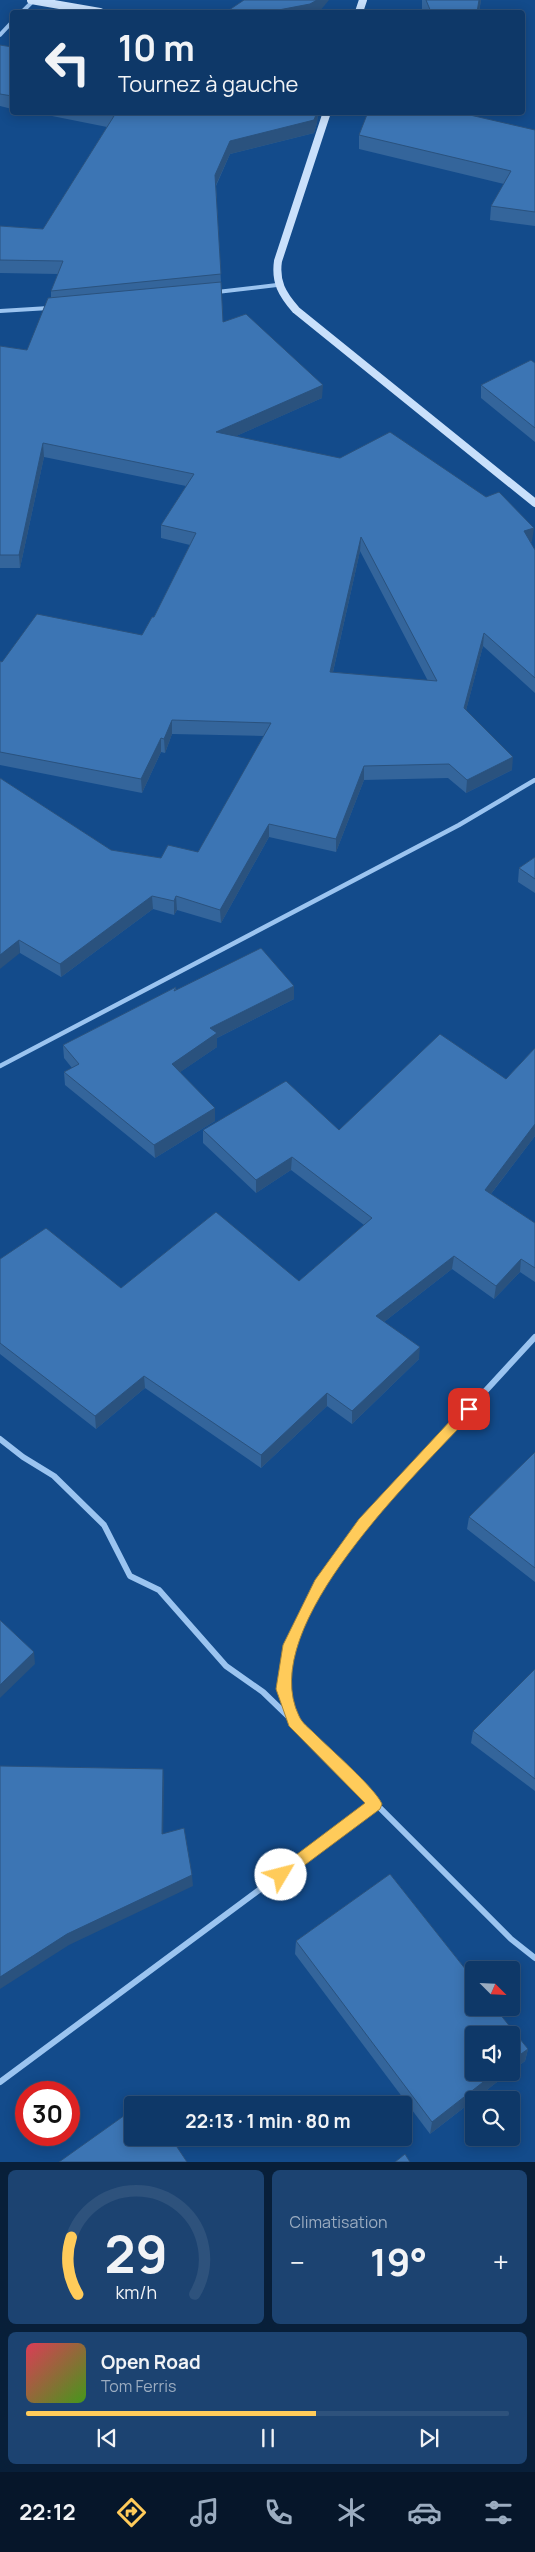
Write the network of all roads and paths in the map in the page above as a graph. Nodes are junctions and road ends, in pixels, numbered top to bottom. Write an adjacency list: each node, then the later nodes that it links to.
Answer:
1 (33, 0): 2 (street); 3 (street)
2 (24, 10)
3 (89, 10)
4 (10, 24): 5 (street)
5 (0, 35)
6 (326, 115): 7 (street)
7 (277, 285): 8 (street); 11 (street)
8 (209, 293)
9 (58, 307): 10 (street)
10 (0, 311)
11 (535, 503)
12 (535, 780): 13 (street)
13 (0, 1066)
14 (535, 1337): 16 (street)
15 (0, 1439): 16 (street)
16 (294, 1722): 17 (street)
17 (375, 1804): 18 (street); 19 (street)
18 (535, 1958)
19 (0, 2082)

